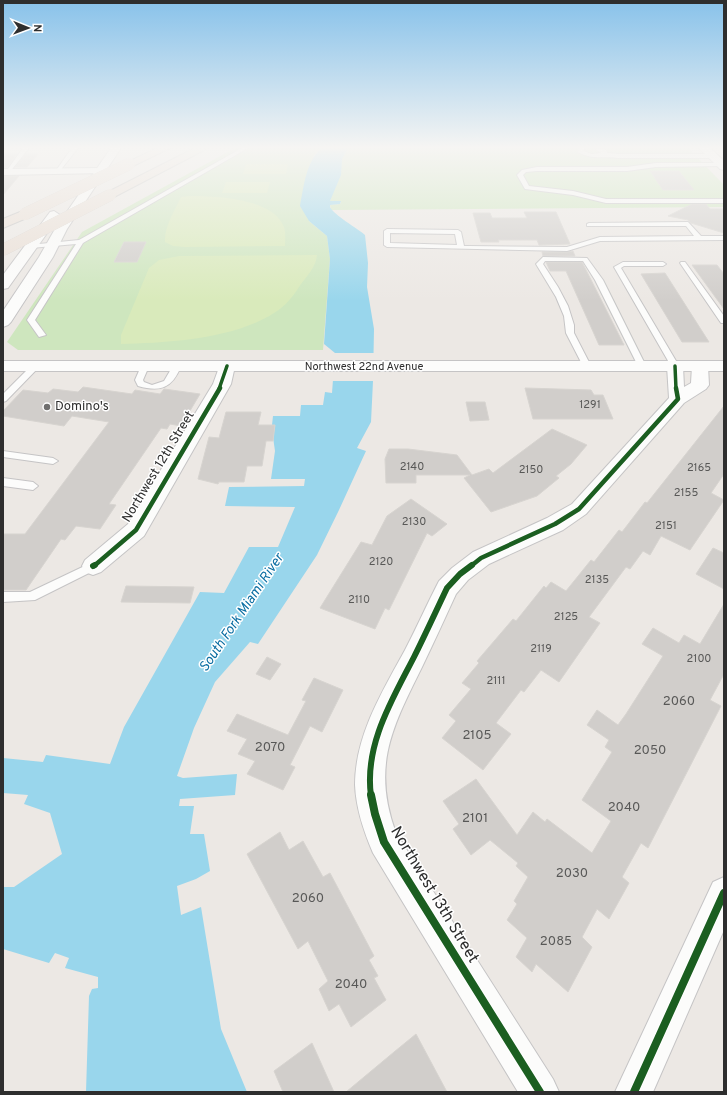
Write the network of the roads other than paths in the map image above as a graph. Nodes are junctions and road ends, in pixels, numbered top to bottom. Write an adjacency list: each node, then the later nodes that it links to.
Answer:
1 (56, 199): 8 (highway, bridge)
2 (70, 199): 14 (street)
3 (77, 199): 13 (street)
4 (102, 199): 16 (highway, bridge)
5 (156, 199): 12 (lane)
6 (594, 199): 7 (lane)
7 (724, 201)
8 (3, 224)
9 (699, 238): 10 (lane); 11 (lane); 11 (lane)
10 (724, 238)
11 (600, 239): 15 (lane)
12 (82, 242): 13 (lane); 22 (lane)
13 (55, 243): 14 (lane); 21 (street)
14 (31, 246): 19 (street)
15 (461, 247): 15 (lane)
16 (3, 250)
17 (683, 263): 20 (lane)
18 (663, 264): 30 (lane)
19 (3, 285)
20 (724, 321)
21 (3, 322)
22 (42, 335)
23 (3, 366): 24 (street, Northwest 22nd Avenue)
24 (36, 366): 25 (street, Northwest 22nd Avenue); 32 (lane)
25 (145, 366): 26 (street, Northwest 22nd Avenue); 26 (lane)
26 (177, 366): 27 (street, Northwest 22nd Avenue)
27 (227, 366): 28 (street, Northwest 22nd Avenue); 37 (street, Northwest 12th Street)
28 (587, 366): 29 (street, Northwest 22nd Avenue); 29 (lane)
29 (642, 366): 30 (street, Northwest 22nd Avenue)
30 (687, 366): 31 (street, Northwest 22nd Avenue); 40 (street, Northwest 13th Street)
31 (724, 366)
32 (3, 399)
33 (3, 454): 34 (lane)
34 (53, 461)
35 (3, 482): 36 (lane)
36 (33, 486)
37 (93, 566): 38 (lane)
38 (3, 597)
39 (724, 893): 41 (street)
40 (540, 1092)
41 (634, 1092)

